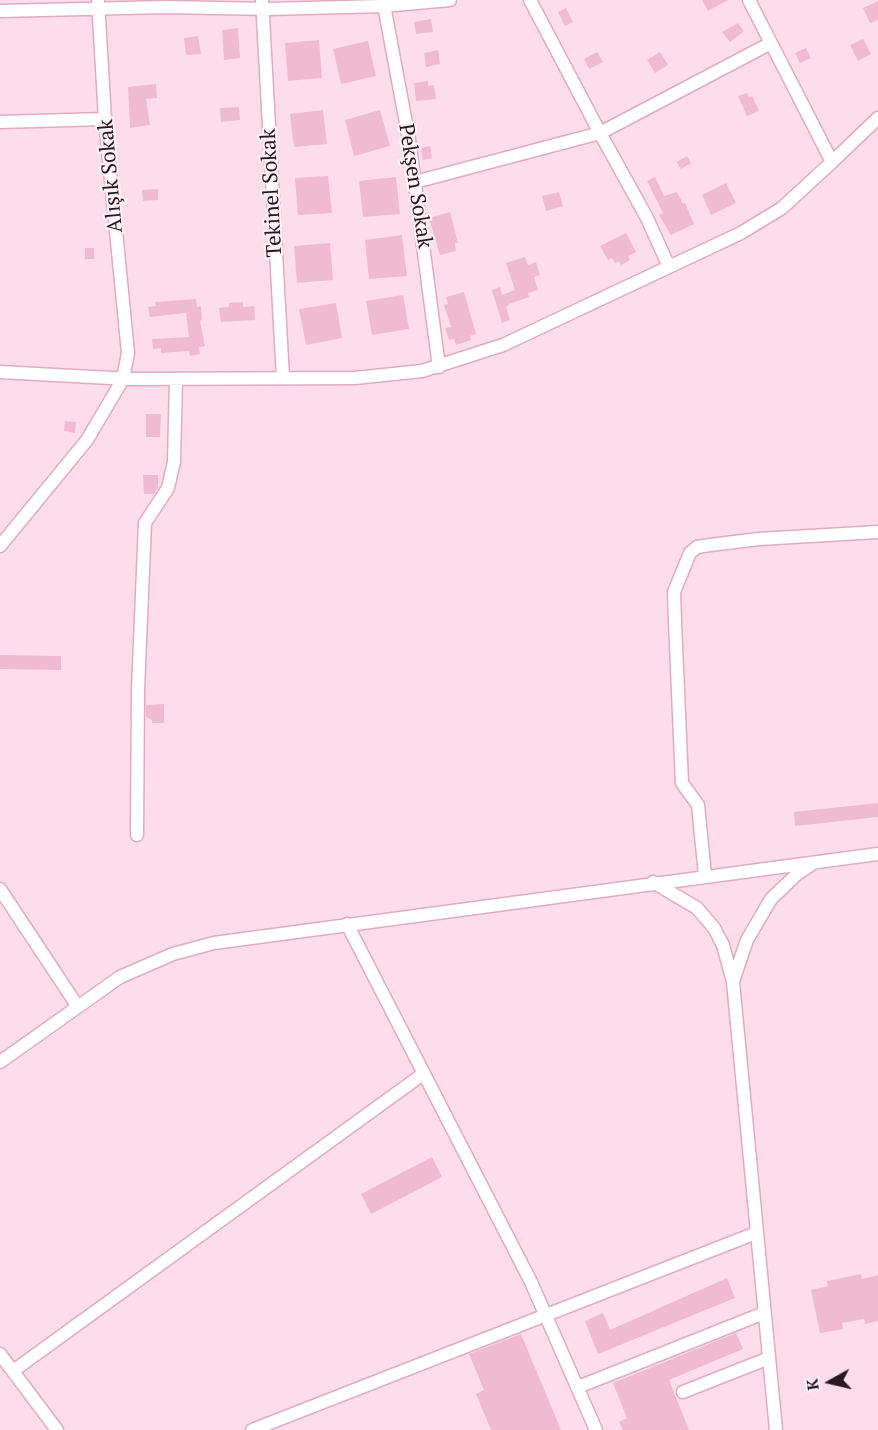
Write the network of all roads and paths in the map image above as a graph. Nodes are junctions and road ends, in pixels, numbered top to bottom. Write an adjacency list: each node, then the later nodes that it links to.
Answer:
1 (450, 0): 4 (street)
2 (530, 0): 12 (street)
3 (749, 0): 8 (street)
4 (383, 3): 5 (street); 14 (street, Pekşen Sokak)
5 (262, 4): 6 (street); 18 (street, Tekinel Sokak)
6 (98, 5): 7 (street); 10 (street, Alışık Sokak)
7 (0, 11)
8 (771, 43): 12 (street); 13 (street)
9 (878, 118): 13 (street)
10 (105, 119): 11 (street); 19 (street, Alışık Sokak)
11 (0, 122)
12 (600, 133): 14 (street); 15 (street)
13 (832, 162): 15 (street)
14 (415, 182): 16 (street, Pekşen Sokak)
15 (669, 267): 16 (street)
16 (439, 367): 18 (street)
17 (0, 372): 19 (street)
18 (283, 378): 20 (street)
19 (123, 379): 20 (street); 22 (street, Alışık Sokak)
20 (176, 379): 23 (street)
21 (878, 532): 26 (street)
22 (0, 546)
23 (137, 835)
24 (878, 854): 25 (street)
25 (817, 861): 26 (street); 30 (street)
26 (705, 875): 27 (street)
27 (653, 882): 29 (street); 30 (street)
28 (0, 889): 31 (street)
29 (346, 924): 31 (street); 33 (street)
30 (733, 982): 34 (street)
31 (78, 1007): 32 (street)
32 (0, 1062)
33 (423, 1074): 36 (street); 39 (street)
34 (756, 1233): 35 (street); 36 (street)
35 (764, 1313): 38 (street); 40 (street)
36 (545, 1314): 40 (street); 43 (street)
37 (0, 1354): 39 (street)
38 (769, 1358): 41 (street); 45 (street)
39 (13, 1371): 42 (street)
40 (578, 1387): 44 (street)
41 (683, 1392)
42 (57, 1430)
43 (252, 1430)
44 (596, 1430)
45 (776, 1430)

